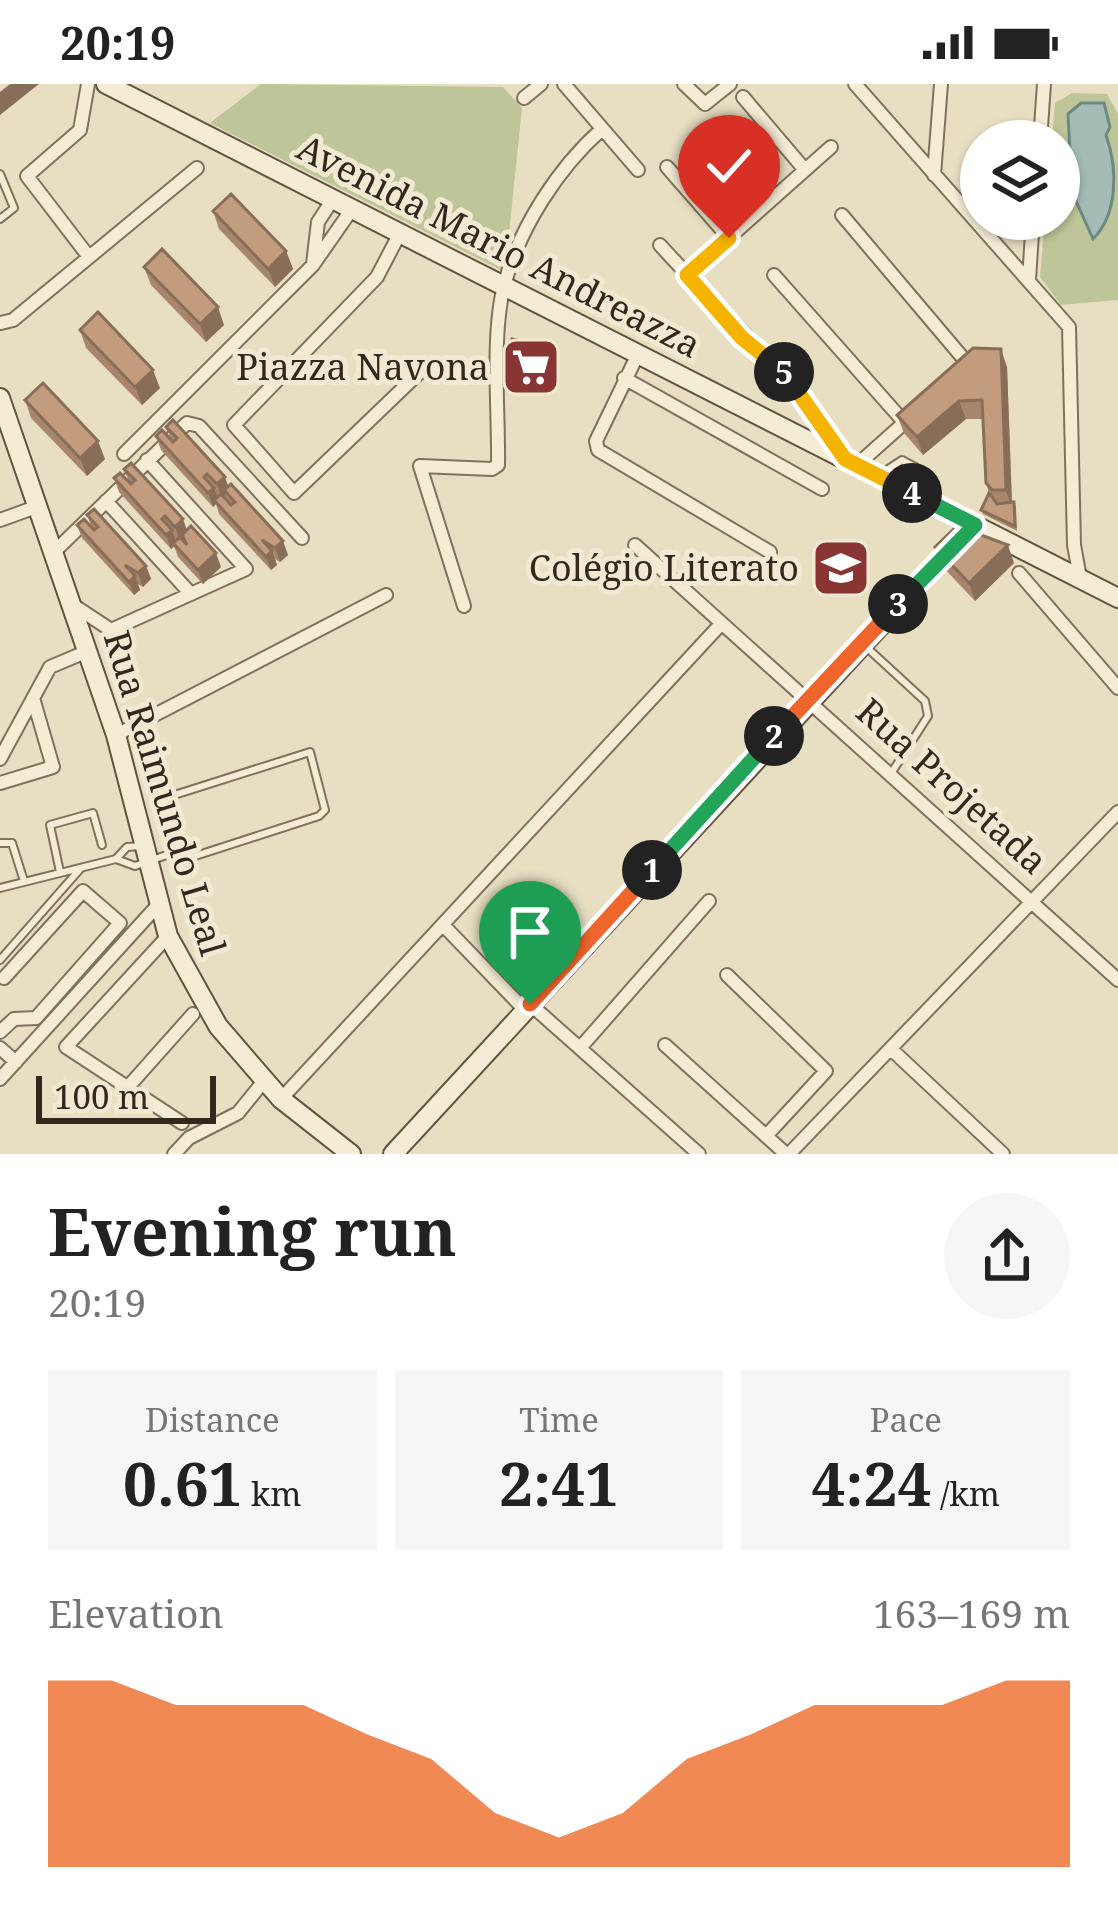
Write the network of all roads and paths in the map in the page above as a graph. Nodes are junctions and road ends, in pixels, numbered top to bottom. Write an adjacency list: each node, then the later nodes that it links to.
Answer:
1 (88, 84): 30 (street)
2 (106, 84): 10 (street, Avenida Mario Andreazza)
3 (541, 84): 12 (street)
4 (564, 84): 14 (street)
5 (684, 84): 6 (street)
6 (730, 84)
7 (855, 84): 21 (street)
8 (940, 84): 21 (street)
9 (1044, 84): 13 (street)
10 (128, 89): 22 (street, Avenida Mario Andreazza)
11 (742, 97): 19 (street)
12 (524, 98)
13 (1041, 120)
14 (602, 129): 18 (street); 35 (street)
15 (831, 147): 19 (street)
16 (667, 166): 27 (street)
17 (197, 168): 30 (street)
18 (638, 170)
19 (805, 170): 27 (street)
20 (0, 174): 25 (lane)
21 (934, 175): 34 (street)
22 (333, 199): 23 (street, Avenida Mario Andreazza); 31 (street)
23 (352, 209): 26 (street, Avenida Mario Andreazza); 31 (street)
24 (842, 215): 40 (street)
25 (0, 219)
26 (400, 233): 35 (street, Avenida Mario Andreazza); 38 (street)
27 (729, 238): 32 (street)
28 (1032, 240): 34 (street)
29 (660, 245): 32 (street)
30 (89, 257): 36 (street)
31 (313, 266): 44 (street)
32 (687, 275): 46 (street)
33 (774, 275): 43 (street)
34 (1029, 279): 57 (street)
35 (504, 286): 37 (street, Avenida Mario Andreazza); 62 (street)
36 (1, 322)
37 (638, 354): 39 (street); 46 (street, Avenida Mario Andreazza)
38 (421, 372)
39 (624, 378): 47 (street); 54 (street)
40 (952, 379)
41 (0, 398): 49 (street, Rua Raimundo Leal)
42 (920, 408): 43 (street)
43 (904, 422): 46 (street)
44 (124, 454)
45 (147, 460): 48 (street); 52 (street); 58 (street)
46 (851, 462): 51 (street, Avenida Mario Andreazza)
47 (822, 489)
48 (106, 501): 55 (street); 58 (street)
49 (36, 507): 50 (street); 55 (street, Rua Raimundo Leal)
50 (0, 520)
51 (975, 525): 57 (street, Avenida Mario Andreazza); 64 (street)
52 (302, 538)
53 (635, 544): 63 (street, Rua Projetada)
54 (770, 552)
55 (53, 553): 61 (street, Rua Raimundo Leal)
56 (1019, 573): 66 (street)
57 (1080, 578): 60 (street, Avenida Mario Andreazza)
58 (191, 594): 61 (street)
59 (386, 595): 69 (street)
60 (1118, 598)
61 (71, 604): 65 (street, Rua Raimundo Leal)
62 (464, 606)
63 (720, 625): 68 (street, Rua Projetada); 86 (street)
64 (861, 643): 68 (street); 71 (lane)
65 (88, 651): 67 (street); 69 (street, Rua Raimundo Leal)
66 (1118, 688)
67 (33, 698): 70 (street); 72 (street)
68 (809, 698): 71 (street, Rua Projetada); 92 (street)
69 (116, 735): 77 (street, Rua Raimundo Leal)
70 (0, 759)
71 (892, 772): 83 (street, Rua Projetada)
72 (0, 783)
73 (1118, 812): 83 (street)
74 (0, 843): 81 (lane)
75 (102, 845): 80 (lane)
76 (178, 851): 76 (lane); 77 (lane)
77 (146, 852): 78 (lane); 78 (lane); 85 (street, Rua Raimundo Leal)
78 (116, 859): 79 (lane)
79 (81, 868): 80 (lane); 88 (lane)
80 (60, 872): 81 (lane)
81 (24, 881): 82 (lane)
82 (0, 888)
83 (1034, 900): 91 (street, Rua Projetada); 99 (street)
84 (709, 902): 98 (street)
85 (158, 905): 87 (street, Rua Raimundo Leal); 97 (street)
86 (445, 927): 92 (street); 104 (street)
87 (168, 936): 102 (street, Rua Raimundo Leal); 103 (street)
88 (0, 960)
89 (727, 975): 106 (street)
90 (4, 978): 94 (street)
91 (1118, 980)
92 (527, 1007): 98 (street); 109 (street)
93 (194, 1014): 103 (street)
94 (2, 1029): 97 (street)
95 (665, 1046): 106 (street)
96 (0, 1048): 100 (street)
97 (28, 1048): 100 (street)
98 (580, 1048): 110 (street)
99 (891, 1049): 111 (street); 112 (street)
100 (16, 1062): 101 (street)
101 (0, 1079)
102 (264, 1081): 104 (street, Rua Raimundo Leal); 107 (street)
103 (128, 1087): 105 (street)
104 (281, 1099): 108 (street, Rua Raimundo Leal)
105 (182, 1123)
106 (766, 1136): 111 (street)
107 (174, 1154)
108 (351, 1154)
109 (393, 1154)
110 (699, 1154)
111 (787, 1154)
112 (1003, 1154)

